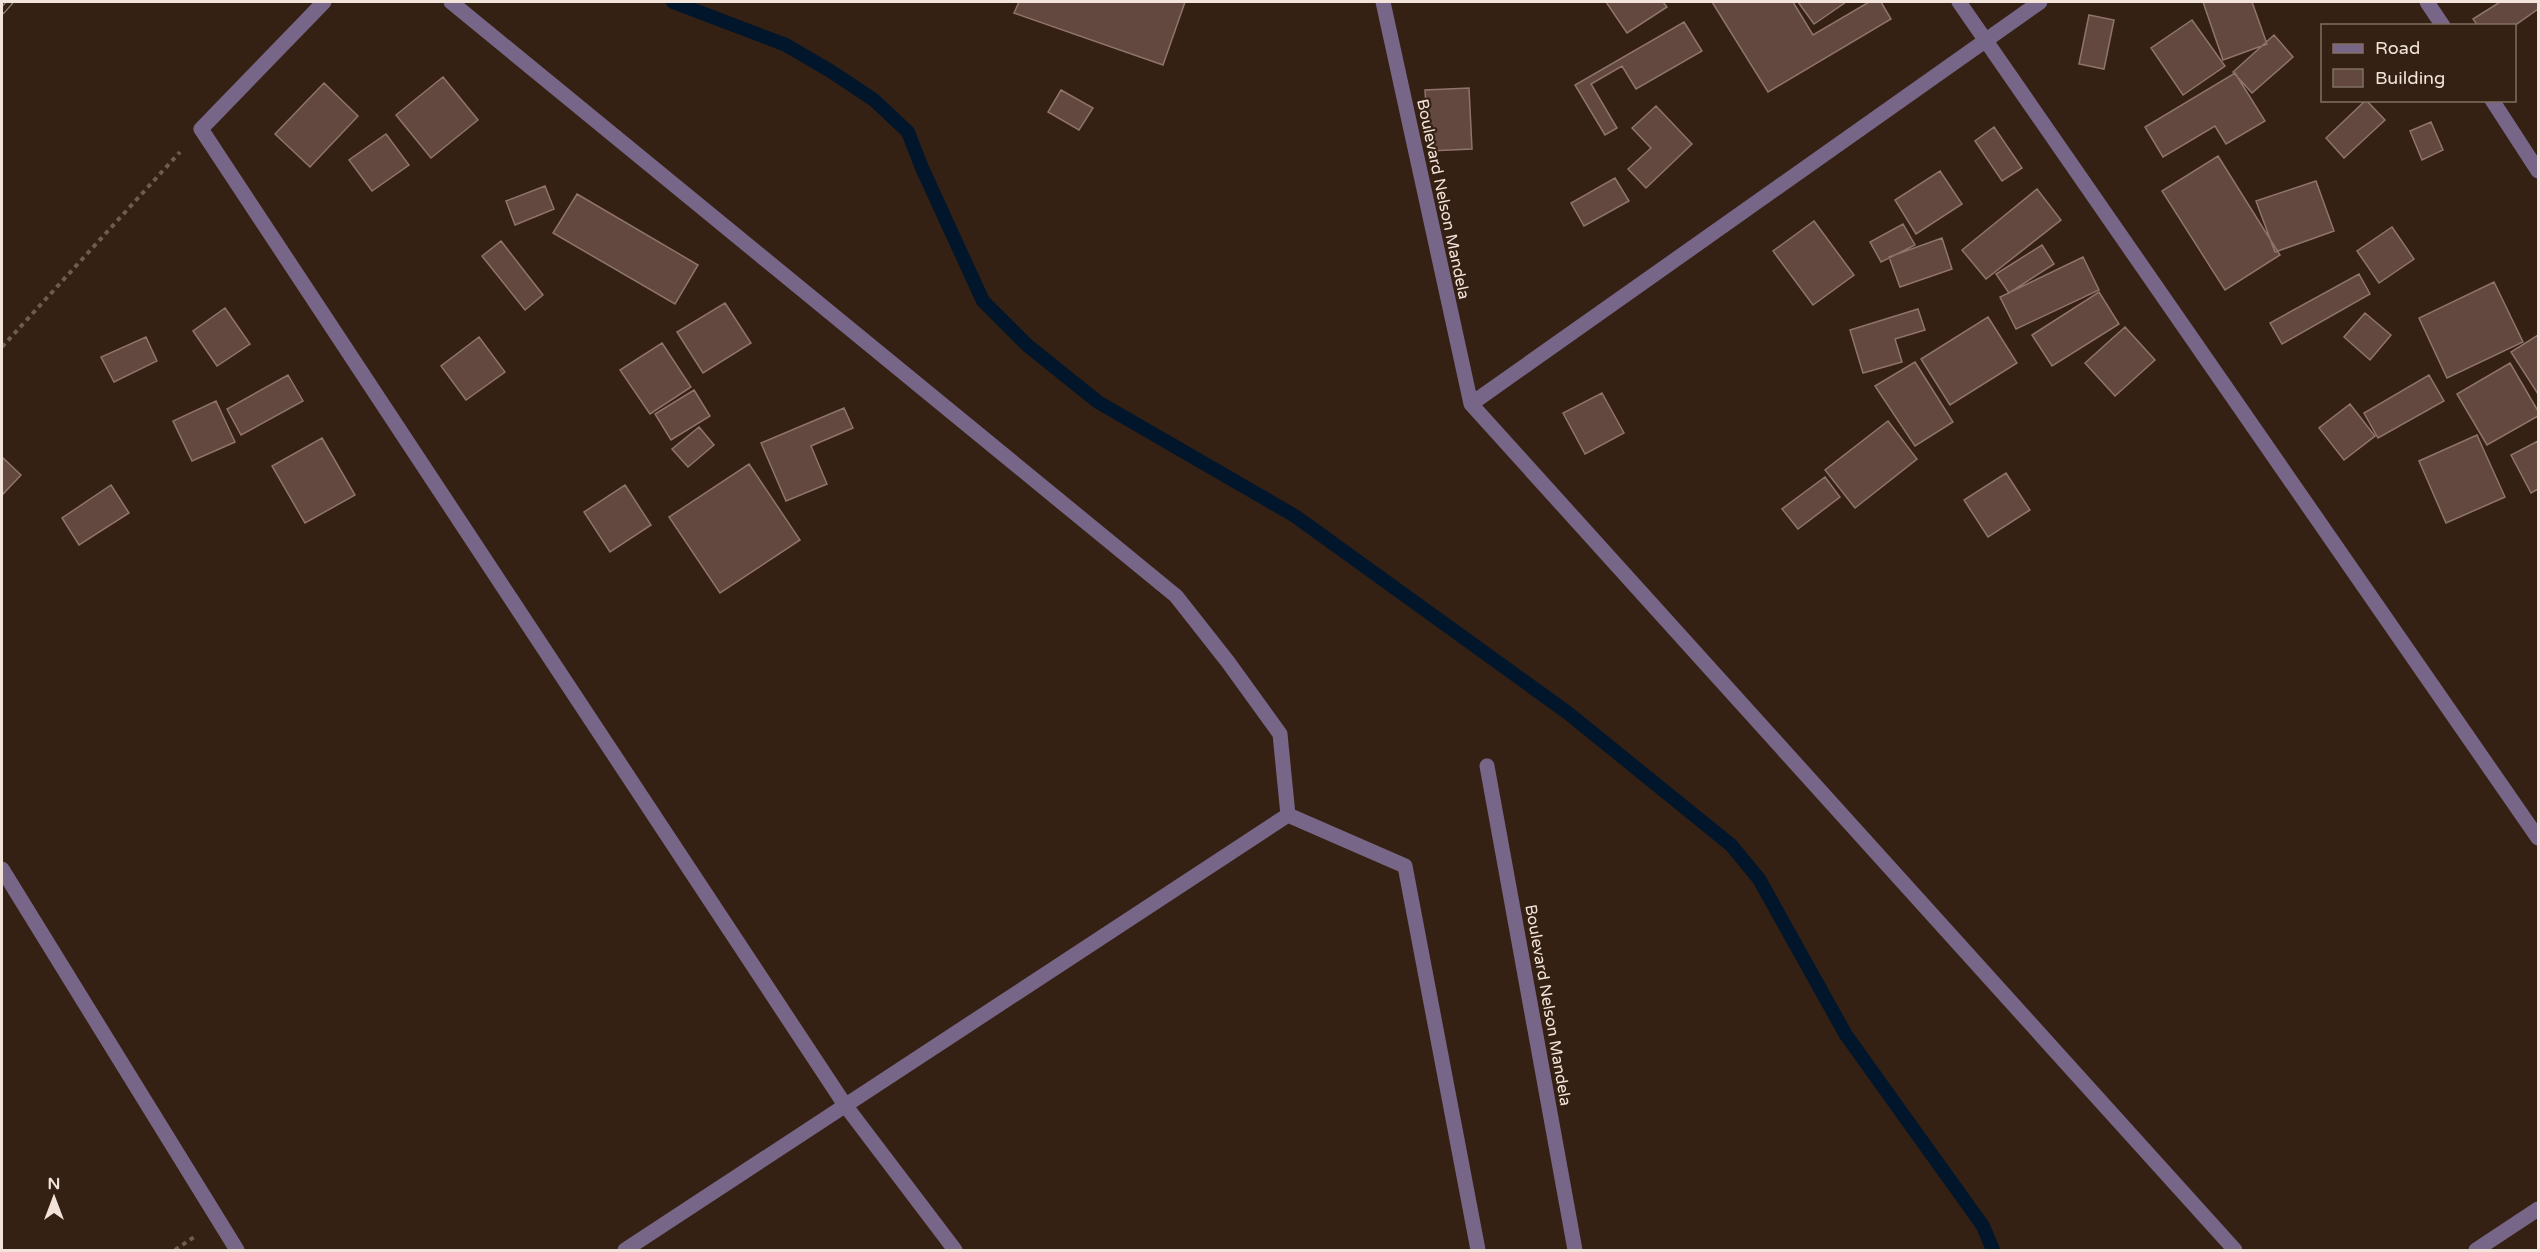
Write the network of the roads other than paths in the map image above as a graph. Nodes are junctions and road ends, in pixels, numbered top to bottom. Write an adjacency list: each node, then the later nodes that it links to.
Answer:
1 (324, 2): 16 (street)
2 (451, 2): 13 (street)
3 (1383, 2): 11 (street, Boulevard Nelson Mandela)
4 (1959, 2): 8 (street)
5 (2040, 2): 8 (street)
6 (2427, 2): 7 (street)
7 (2442, 24)
8 (1984, 40): 11 (street); 14 (street)
9 (2493, 102): 10 (street)
10 (2538, 171)
11 (1471, 404): 23 (street)
12 (1487, 766): 22 (street, Boulevard Nelson Mandela)
13 (1288, 815): 16 (street); 21 (street)
14 (2538, 838)
15 (2, 869): 18 (street)
16 (845, 1105): 19 (street); 20 (street)
17 (2538, 1209): 24 (street)
18 (237, 1251)
19 (624, 1251)
20 (955, 1251)
21 (1478, 1251)
22 (1575, 1251)
23 (2235, 1251)
24 (2476, 1251)

